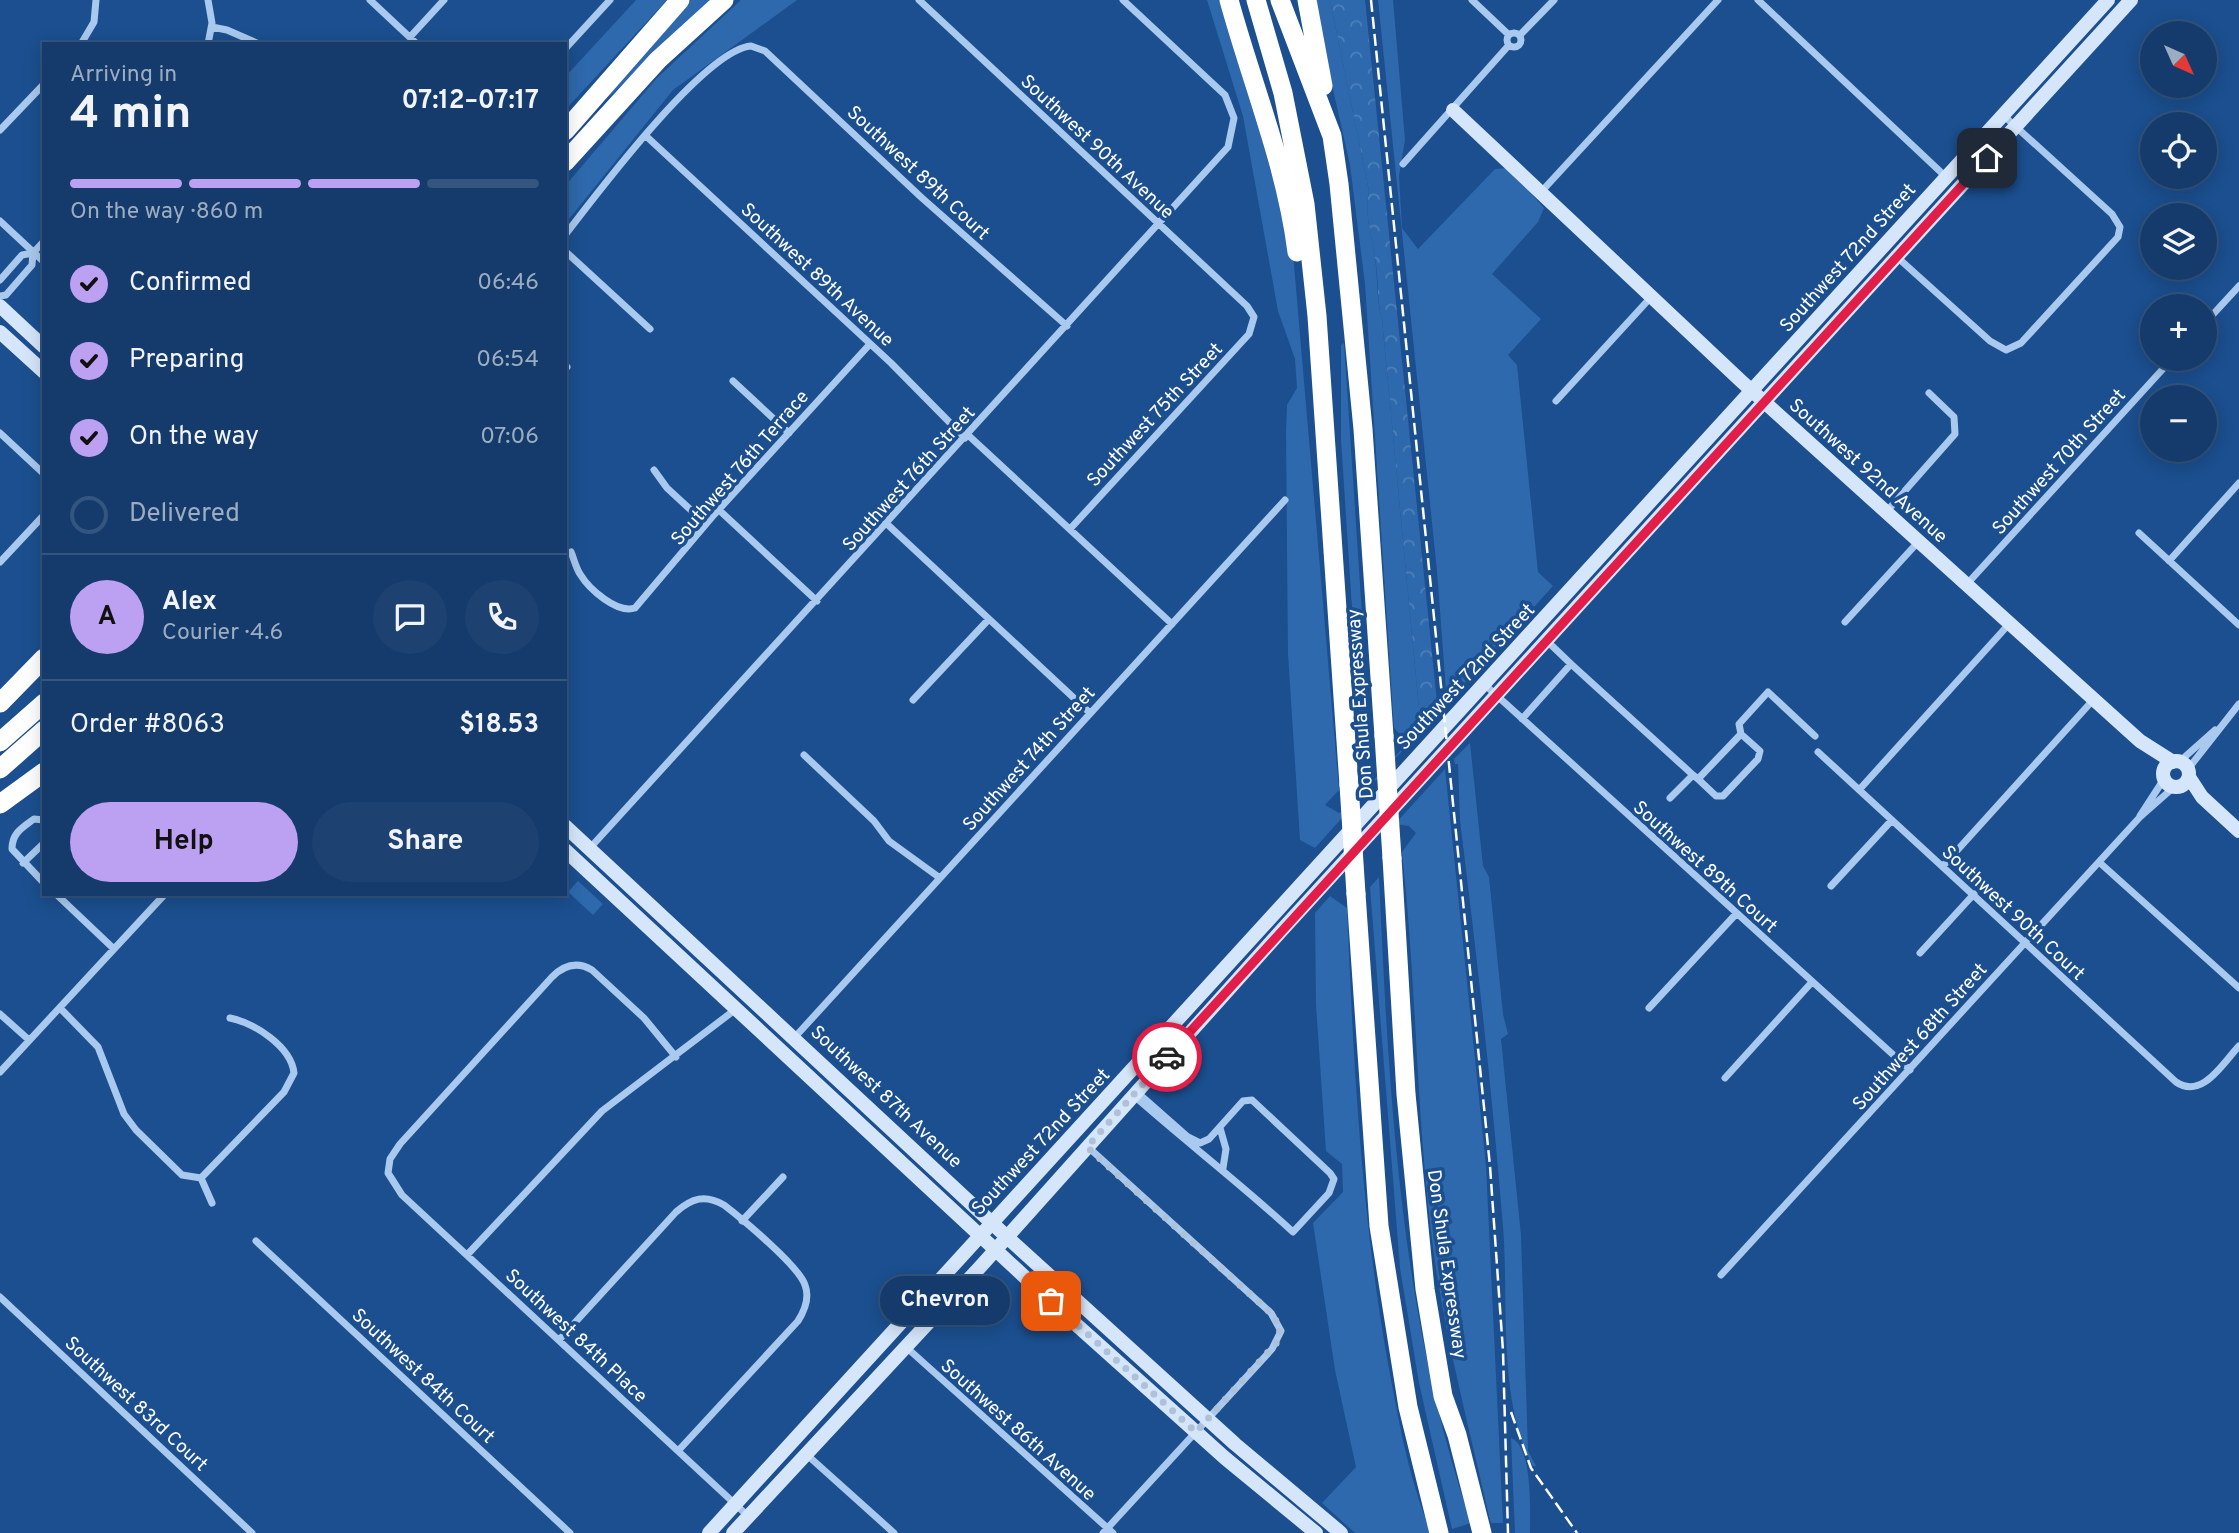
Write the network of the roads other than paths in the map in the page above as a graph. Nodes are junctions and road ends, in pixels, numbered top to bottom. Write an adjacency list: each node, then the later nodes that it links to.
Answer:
1 (96, 0): 27 (street)
2 (208, 0): 21 (street)
3 (370, 0): 25 (street)
4 (444, 0): 25 (street)
5 (610, 0): 32 (street)
6 (680, 0): 37 (highway)
7 (724, 0): 36 (highway)
8 (919, 0): 49 (street, Southwest 90th Avenue)
9 (1123, 0): 49 (street, Southwest 76th Street)
10 (1230, 0): 78 (highway)
11 (1256, 0): 78 (highway, Don Shula Expressway)
12 (1280, 0): 40 (highway, Don Shula Expressway)
13 (1307, 0): 40 (highway)
14 (1472, 0): 23 (street)
15 (1554, 0): 24 (street)
16 (1718, 0): 47 (street)
17 (1758, 0): 45 (street)
18 (2131, 0): 20 (main road, Southwest 72nd Street)
19 (2103, 5): 20 (main road); 22 (main road, Southwest 72nd Street)
20 (2110, 23): 26 (main road, Southwest 72nd Street)
21 (212, 27): 28 (street); 29 (street)
22 (2082, 28): 26 (main road); 35 (main road, Southwest 72nd Street)
23 (1509, 35): 24 (street); 31 (street)
24 (1520, 35): 31 (street)
25 (410, 37): 30 (street)
26 (2094, 40): 38 (main road, Southwest 72nd Street)
27 (82, 42)
28 (208, 42)
29 (254, 42)
30 (415, 42)
31 (1509, 45): 34 (street)
32 (567, 47)
33 (42, 86): 39 (street)
34 (1453, 110): 43 (street); 47 (main road, Southwest 92nd Avenue)
35 (2003, 115): 38 (street); 45 (main road, Southwest 72nd Street)
36 (601, 121): 42 (highway); 44 (highway)
37 (567, 127)
38 (2015, 127): 46 (main road, Southwest 72nd Street); 54 (street)
39 (0, 130)
40 (1332, 135): 203 (highway, Don Shula Expressway, bridge)
41 (646, 136): 50 (street); 63 (street, Southwest 89th Court); 66 (street, Southwest 89th Avenue)
42 (567, 160)
43 (1403, 164)
44 (567, 169)
45 (1946, 177): 46 (main road); 71 (main road, Southwest 72nd Street)
46 (1959, 190): 54 (main road, Southwest 72nd Street)
47 (1541, 192): 59 (main road, Southwest 92nd Avenue)
48 (0, 221): 52 (street)
49 (1160, 225): 62 (street, Southwest 90th Avenue); 63 (street, Southwest 76th Street)
50 (567, 233)
51 (42, 243): 52 (street)
52 (33, 253): 55 (street); 56 (street); 58 (street)
53 (567, 253): 64 (street)
54 (1897, 257): 74 (main road, Southwest 72nd Street)
55 (42, 260)
56 (0, 280)
57 (2239, 286): 61 (street)
58 (0, 296)
59 (1652, 296): 71 (main road, Southwest 92nd Avenue); 73 (street)
60 (0, 306): 67 (main road)
61 (2217, 310)
62 (1254, 317): 88 (street, Southwest 75th Street)
63 (1066, 326): 77 (street, Southwest 76th Street)
64 (650, 329)
65 (0, 332): 68 (main road)
66 (870, 344): 76 (street, Southwest 76th Terrace); 77 (street, Southwest 89th Avenue)
67 (42, 345)
68 (42, 370)
69 (2161, 371): 96 (street, Southwest 70th Street)
70 (733, 381): 76 (street)
71 (1752, 390): 74 (main road, Southwest 92nd Avenue); 92 (main road, Southwest 72nd Street)
72 (1929, 393): 84 (street)
73 (1556, 401)
74 (1765, 401): 84 (main road, Southwest 92nd Avenue); 95 (main road, Southwest 72nd Street)
75 (0, 433): 80 (street)
76 (789, 433): 83 (street, Southwest 76th Terrace)
77 (966, 436): 87 (street, Southwest 76th Street); 88 (street, Southwest 89th Avenue)
78 (1326, 456): 206 (highway, Don Shula Expressway, bridge)
79 (654, 470): 86 (street)
80 (42, 472)
81 (2239, 483): 93 (street)
82 (1284, 500): 103 (street, Southwest 74th Street)
83 (719, 510): 86 (street, Southwest 76th Terrace); 97 (street)
84 (1887, 511): 90 (main road, Southwest 92nd Avenue)
85 (42, 517): 94 (street)
86 (706, 524): 91 (street, Southwest 76th Terrace)
87 (887, 524): 97 (street, Southwest 76th Street); 99 (street)
88 (1070, 530): 103 (street, Southwest 89th Avenue)
89 (2138, 533): 93 (street)
90 (1919, 541): 96 (main road, Southwest 92nd Avenue); 101 (street)
91 (571, 552)
92 (1602, 554): 95 (main road); 98 (main road, Southwest 72nd Street)
93 (2169, 561): 104 (street)
94 (0, 562)
95 (1615, 566): 100 (main road, Southwest 72nd Street)
96 (1967, 584): 102 (main road, Southwest 92nd Avenue)
97 (817, 601): 136 (street, Southwest 76th Street)
98 (1554, 608): 100 (main road); 108 (main road, Southwest 72nd Street)
99 (989, 619): 111 (street); 115 (street)
100 (1565, 620): 105 (main road, Southwest 72nd Street)
101 (1844, 622)
102 (2010, 623): 110 (main road, Southwest 92nd Avenue); 127 (street)
103 (1172, 624): 115 (street, Southwest 74th Street)
104 (2239, 625)
105 (1547, 640): 107 (street); 109 (main road, Southwest 72nd Street)
106 (42, 661): 112 (highway)
107 (1571, 664): 116 (street); 126 (street)
108 (1483, 683): 109 (street, Southwest 89th Court); 149 (main road, Southwest 72nd Street)
109 (1496, 695): 116 (street, Southwest 89th Court); 152 (main road, Southwest 72nd Street)
110 (2094, 699): 125 (main road, Southwest 92nd Avenue); 141 (street)
111 (913, 701)
112 (0, 704)
113 (2239, 704): 125 (street, Southwest 68th Street)
114 (42, 705): 120 (highway)
115 (1090, 713): 142 (street, Southwest 74th Street)
116 (1522, 719): 148 (street, Southwest 89th Court)
117 (42, 732): 123 (highway)
118 (1741, 734): 119 (street); 126 (street); 126 (street)
119 (1815, 736)
120 (0, 742)
121 (1818, 751): 127 (street, Southwest 90th Court)
122 (804, 755): 142 (street)
123 (0, 769)
124 (42, 773): 129 (highway)
125 (2176, 774): 130 (street, Southwest 68th Street); 130 (street, Southwest 68th Street); 134 (main road, Southwest 92nd Avenue)
126 (1696, 777): 128 (street)
127 (1859, 790): 132 (street, Southwest 90th Court)
128 (1671, 798)
129 (0, 804)
130 (2140, 817): 139 (street, Southwest 68th Street)
131 (42, 820): 140 (street)
132 (1892, 820): 141 (street, Southwest 90th Court); 144 (street)
133 (567, 828): 136 (main road, Southwest 87th Avenue)
134 (2239, 831)
135 (42, 845): 140 (street)
136 (590, 848): 138 (main road); 151 (main road, Southwest 87th Avenue)
137 (567, 852): 138 (main road, Southwest 87th Avenue)
138 (578, 861): 150 (main road, Southwest 87th Avenue)
139 (2099, 862): 153 (street, Southwest 68th Street); 157 (street)
140 (23, 863): 143 (street)
141 (1943, 866): 145 (street, Southwest 90th Court)
142 (940, 878): 165 (street, Southwest 74th Street)
143 (42, 881)
144 (1831, 886)
145 (1974, 894): 153 (street, Southwest 90th Court); 155 (street)
146 (58, 896): 154 (street)
147 (163, 896): 154 (street)
148 (1736, 914): 156 (street, Southwest 89th Court); 161 (street)
149 (1268, 917): 152 (main road); 164 (main road, Southwest 72nd Street)
150 (650, 928): 151 (main road); 160 (main road, Southwest 87th Avenue)
151 (676, 928): 158 (main road, Southwest 87th Avenue)
152 (1281, 930): 167 (main road, Southwest 72nd Street)
153 (2025, 944): 168 (street, Southwest 90th Court); 170 (street, Southwest 68th Street)
154 (114, 949): 159 (street)
155 (1920, 953)
156 (1812, 982): 170 (street, Southwest 89th Court); 172 (street)
157 (2239, 988)
158 (744, 991): 160 (main road); 165 (main road, Southwest 87th Avenue)
159 (60, 1008): 166 (street); 182 (street)
160 (737, 1008): 169 (street); 177 (main road, Southwest 87th Avenue)
161 (1649, 1008)
162 (0, 1014): 166 (street)
163 (230, 1018): 182 (street)
164 (1167, 1030): 167 (main road); 174 (main road, Southwest 72nd Street)
165 (795, 1037): 175 (main road, Southwest 87th Avenue)
166 (29, 1040): 171 (street)
167 (1180, 1042): 173 (main road, Southwest 72nd Street)
168 (2239, 1045)
169 (676, 1057): 190 (street); 190 (street, Southwest 84th Place)
170 (1910, 1070): 191 (street, Southwest 68th Street)
171 (0, 1072)
172 (1725, 1078)
173 (1135, 1093): 176 (main road, Southwest 72nd Street); 178 (street); 180 (street)
174 (1098, 1108): 176 (main road); 185 (main road, Southwest 72nd Street)
175 (877, 1114): 177 (main road); 185 (main road, Southwest 87th Avenue)
176 (1111, 1120): 179 (main road, Southwest 72nd Street)
177 (866, 1127): 186 (main road, Southwest 87th Avenue)
178 (1220, 1128): 180 (street); 180 (street)
179 (1087, 1147): 187 (main road, Southwest 72nd Street); 196 (street)
180 (1223, 1168)
181 (783, 1177): 184 (street)
182 (201, 1178): 183 (street)
183 (212, 1203)
184 (742, 1221): 193 (street); 198 (street)
185 (992, 1222): 186 (main road, Southwest 72nd Street); 187 (main road, Southwest 87th Avenue)
186 (979, 1235): 189 (main road, Southwest 87th Avenue); 195 (main road, Southwest 72nd Street)
187 (1007, 1237): 189 (main road, Southwest 72nd Street); 196 (main road, Southwest 87th Avenue)
188 (256, 1241): 208 (street, Southwest 84th Court)
189 (995, 1250): 194 (main road, Southwest 72nd Street); 197 (main road, Southwest 87th Avenue)
190 (467, 1255): 193 (street, Southwest 84th Place)
191 (1721, 1275)
192 (0, 1297): 207 (street, Southwest 83rd Court)
193 (559, 1340): 198 (street, Southwest 84th Place)
194 (906, 1347): 199 (main road, Southwest 72nd Street); 204 (street, Southwest 86th Avenue)
195 (824, 1405): 199 (main road); 200 (main road, Southwest 72nd Street)
196 (1208, 1419): 197 (street); 201 (main road, Southwest 87th Avenue)
197 (1196, 1432): 204 (street); 205 (main road, Southwest 87th Avenue)
198 (678, 1451): 200 (street, Southwest 84th Place)
199 (806, 1454): 202 (main road, Southwest 72nd Street); 211 (street)
200 (735, 1504): 202 (street, Southwest 84th Place); 209 (main road, Southwest 72nd Street)
201 (1310, 1506): 205 (main road); 212 (main road, Southwest 87th Avenue)
202 (749, 1516): 210 (main road, Southwest 72nd Street)
203 (1481, 1528)
204 (1108, 1532)
205 (1314, 1532)
206 (1439, 1532)
207 (252, 1533)
208 (570, 1533)
209 (709, 1533)
210 (733, 1533)
211 (894, 1533)
212 (1341, 1533)

